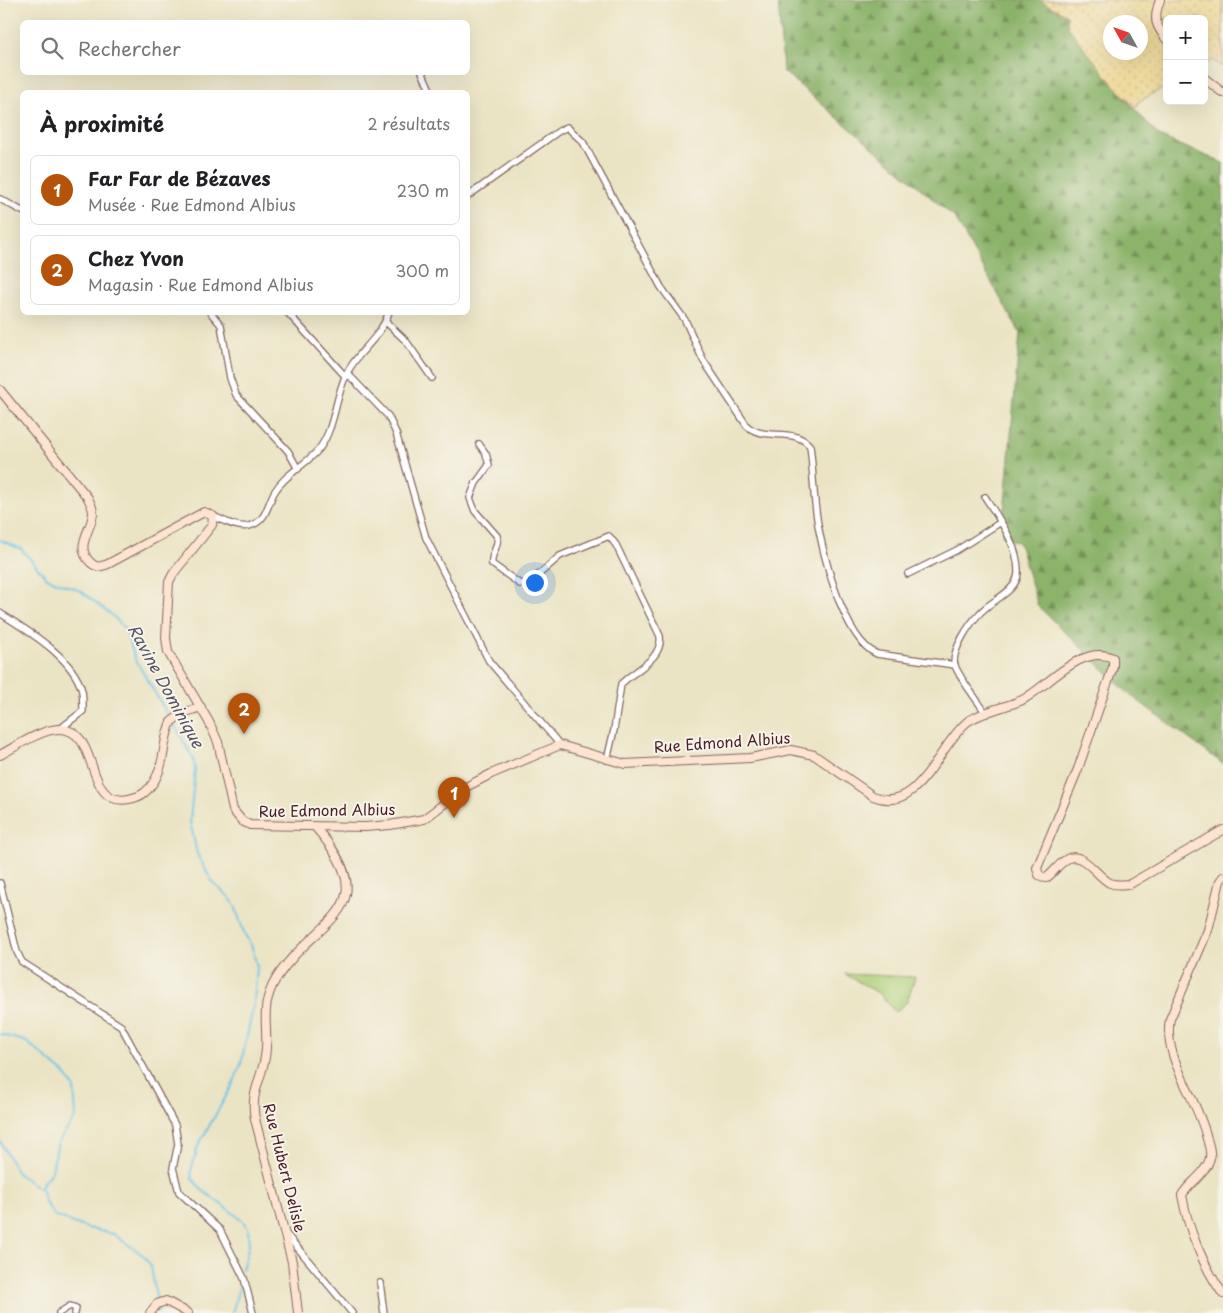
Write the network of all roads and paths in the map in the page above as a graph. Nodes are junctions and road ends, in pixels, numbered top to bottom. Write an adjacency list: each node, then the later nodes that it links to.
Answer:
1 (1160, 0): 2 (main road)
2 (1163, 35)
3 (423, 75): 5 (street)
4 (1208, 81): 6 (main road)
5 (430, 90)
6 (1223, 93)
7 (470, 195): 24 (street)
8 (0, 199): 9 (street)
9 (20, 210)
10 (213, 315): 18 (street)
11 (291, 315): 14 (street)
12 (388, 315): 13 (street)
13 (386, 322): 14 (street); 15 (street)
14 (346, 375): 18 (street); 28 (street)
15 (432, 378)
16 (0, 390): 20 (main road)
17 (479, 444): 30 (street)
18 (298, 469): 20 (street)
19 (985, 497): 21 (street)
20 (213, 516): 25 (main road, Rue Edmond Albius)
21 (1001, 522): 22 (street); 24 (street)
22 (908, 574)
23 (0, 613): 27 (street)
24 (955, 665): 26 (street)
25 (197, 709): 27 (main road); 31 (main road, Rue Edmond Albius)
26 (986, 714): 30 (main road, Rue Edmond Albius); 32 (main road, Rue Edmond Albius)
27 (60, 729): 29 (main road)
28 (560, 745): 30 (main road, Rue Edmond Albius); 31 (main road, Rue Edmond Albius)
29 (0, 755)
30 (607, 760)
31 (316, 828): 35 (main road, Rue Hubert Delisle)
32 (1223, 830)
33 (1223, 877): 37 (main road)
34 (0, 883): 42 (street)
35 (286, 1234): 43 (main road, Rue Hubert Delisle); 44 (street)
36 (380, 1283): 45 (street)
37 (1223, 1294)
38 (151, 1311): 41 (main road)
39 (59, 1313): 40 (street)
40 (75, 1313)
41 (188, 1313)
42 (253, 1313)
43 (298, 1313)
44 (352, 1313)
45 (384, 1313)

